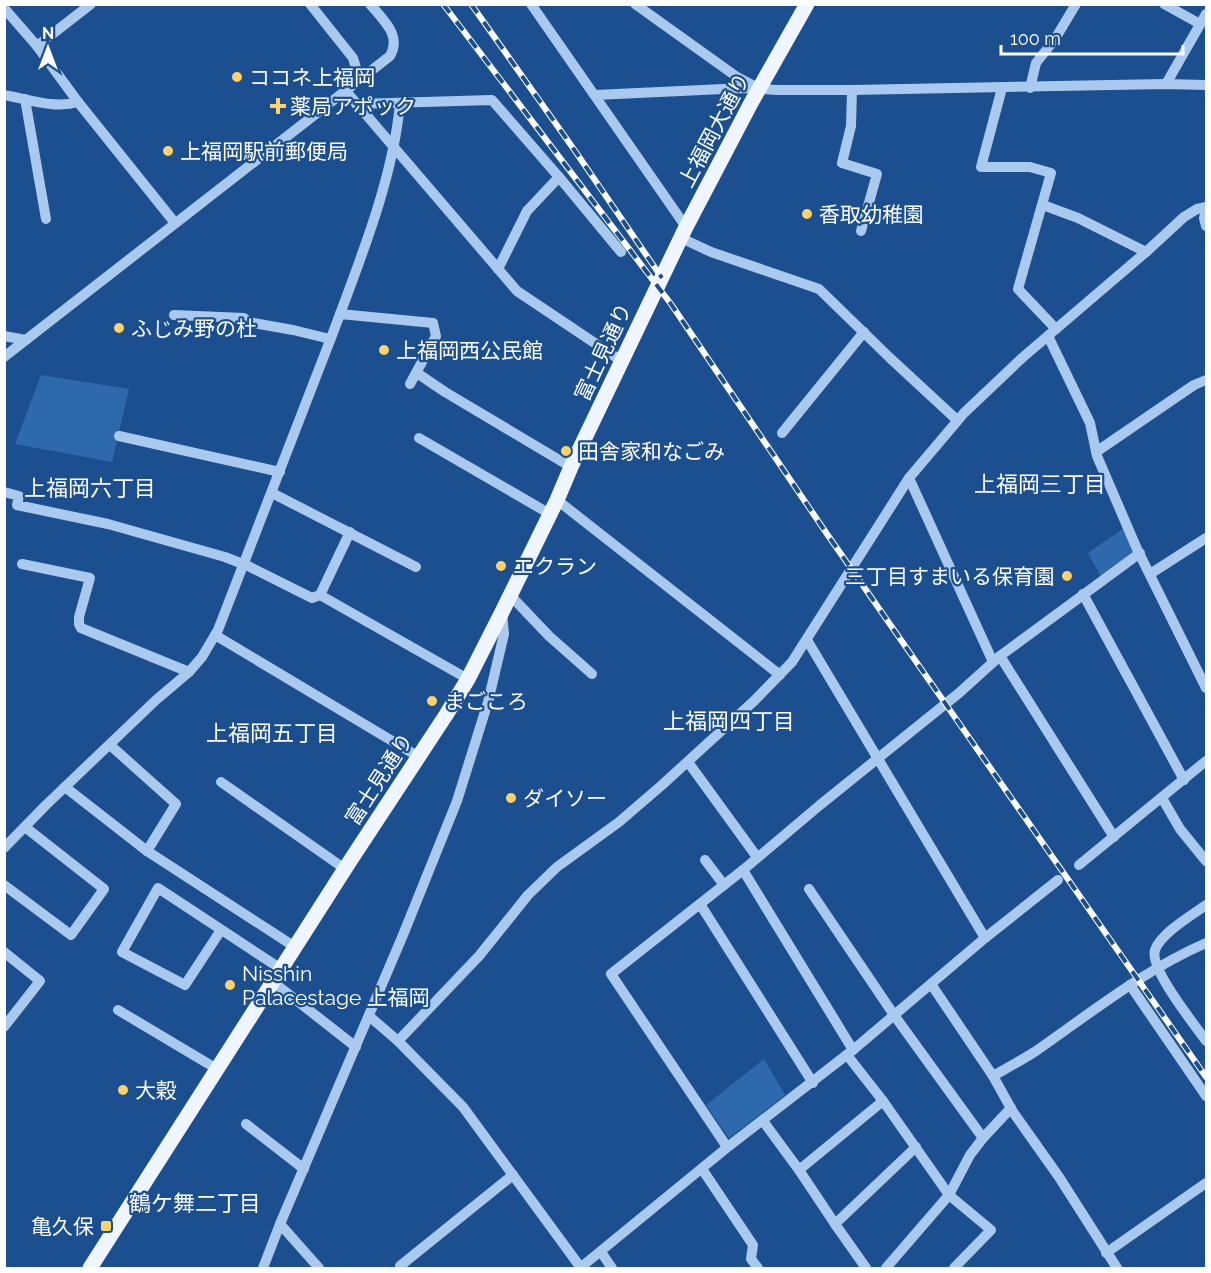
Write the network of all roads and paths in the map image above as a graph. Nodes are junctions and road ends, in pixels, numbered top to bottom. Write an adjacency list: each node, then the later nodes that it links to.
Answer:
1 (91, 4): 14 (street)
2 (310, 4): 15 (street)
3 (370, 4): 16 (street)
4 (521, 4): 12 (street)
5 (531, 4): 12 (street)
6 (635, 4): 19 (street)
7 (807, 4): 19 (main road, 上福岡大通り)
8 (1076, 4): 21 (street)
9 (1164, 4): 13 (street)
10 (4, 8): 14 (street)
11 (1206, 14): 13 (street)
12 (539, 15): 25 (street)
13 (1200, 24): 17 (street)
14 (37, 46): 27 (street)
15 (353, 58): 16 (street); 22 (street)
16 (381, 63): 22 (street)
17 (1166, 84): 18 (street); 21 (street)
18 (1206, 86)
19 (760, 88): 23 (street); 25 (street); 38 (main road, 上福岡大通り)
20 (1002, 88): 21 (street); 23 (street); 32 (street)
21 (1030, 88)
22 (345, 90): 29 (street); 35 (street)
23 (852, 90): 37 (street)
24 (4, 95): 26 (street)
25 (595, 95): 38 (street)
26 (25, 99): 27 (street); 34 (street)
27 (78, 102): 35 (street)
28 (400, 103): 29 (street); 30 (street); 31 (street)
29 (356, 104): 30 (street)
30 (394, 147): 41 (street); 43 (street)
31 (559, 177): 39 (street); 41 (street)
32 (1043, 205): 40 (street); 46 (street)
33 (1206, 209): 36 (street); 40 (street)
34 (46, 219)
35 (175, 223): 49 (street)
36 (1206, 226)
37 (861, 231)
38 (683, 233): 42 (main road, 上福岡大通り); 45 (street)
39 (621, 252)
40 (1146, 252): 46 (street)
41 (498, 269): 51 (street)
42 (659, 282): 51 (main road, 富士見通り)
43 (340, 314): 48 (street); 52 (street)
44 (174, 315): 48 (street)
45 (864, 332): 55 (street); 56 (street)
46 (1052, 332): 55 (street); 59 (street)
47 (4, 336): 49 (street)
48 (330, 339): 61 (street)
49 (26, 340): 50 (street)
50 (4, 357)
51 (623, 362): 60 (main road, 富士見通り)
52 (417, 372): 54 (street); 60 (street)
53 (1206, 380): 59 (street)
54 (410, 384)
55 (957, 420): 62 (street)
56 (782, 433)
57 (119, 436): 61 (street)
58 (419, 438): 66 (street)
59 (1096, 452): 69 (street)
60 (571, 467): 65 (main road, 富士見通り)
61 (280, 472): 64 (street)
62 (909, 478): 79 (street); 80 (street)
63 (4, 492): 71 (street)
64 (272, 493): 67 (street); 71 (street)
65 (557, 500): 66 (main road, 富士見通り); 83 (street)
66 (550, 514): 75 (main road, 富士見通り)
67 (351, 532): 72 (street); 76 (street)
68 (1206, 538): 73 (street)
69 (1140, 553): 73 (street); 74 (street)
70 (22, 564): 81 (street)
71 (244, 564): 76 (street); 78 (street)
72 (416, 567)
73 (1150, 574): 85 (street)
74 (1083, 594): 80 (street); 91 (street)
75 (510, 595): 77 (main road, 富士見通り); 82 (street)
76 (320, 596): 84 (street)
77 (502, 612): 84 (main road, 富士見通り); 123 (street)
78 (215, 635): 81 (street); 87 (street)
79 (807, 640): 83 (street); 88 (street)
80 (997, 659): 88 (street); 96 (street)
81 (189, 672): 86 (street)
82 (592, 674)
83 (780, 675): 90 (street)
84 (468, 679): 87 (main road, 富士見通り)
85 (1206, 688)
86 (110, 745): 93 (street); 99 (street)
87 (419, 757): 104 (main road, 富士見通り)
88 (878, 758): 100 (street); 113 (street)
89 (1206, 761): 91 (street)
90 (688, 762): 100 (street); 125 (street)
91 (1184, 780): 94 (street)
92 (221, 782): 104 (street)
93 (65, 787): 95 (street); 99 (street)
94 (1162, 798): 96 (street); 102 (street)
95 (25, 826): 97 (street); 107 (street)
96 (1114, 837): 103 (street)
97 (9, 838): 98 (street)
98 (4, 848)
99 (147, 851): 115 (street)
100 (757, 857): 105 (street)
101 (705, 860): 108 (street)
102 (1206, 861)
103 (1079, 865)
104 (345, 869): 115 (main road, 富士見通り)
105 (743, 870): 108 (street); 128 (street)
106 (1058, 880): 113 (street)
107 (4, 885)
108 (724, 885): 110 (street)
109 (809, 889): 122 (street)
110 (700, 904): 131 (street); 138 (street)
111 (1206, 905): 117 (street)
112 (221, 930): 112 (street); 118 (street)
113 (985, 938): 119 (street)
114 (1206, 943): 117 (street)
115 (295, 947): 118 (main road, 富士見通り)
116 (4, 952): 124 (street)
117 (1157, 966): 120 (street); 126 (street)
118 (277, 975): 127 (street); 129 (main road, 富士見通り)
119 (931, 984): 122 (street); 130 (street)
120 (1130, 985): 130 (street); 132 (street)
121 (118, 1010): 129 (street)
122 (894, 1015): 128 (street); 137 (street)
123 (369, 1016): 125 (street); 127 (street)
124 (4, 1027)
125 (398, 1041): 143 (street)
126 (1206, 1041)
127 (356, 1047): 140 (street)
128 (850, 1053): 131 (street); 133 (street)
129 (217, 1069): 150 (main road, 富士見通り)
130 (993, 1076): 134 (street)
131 (813, 1083): 135 (street)
132 (1206, 1096)
133 (883, 1101): 139 (street); 142 (street)
134 (1011, 1108): 137 (street); 149 (street)
135 (763, 1121): 138 (street); 142 (street)
136 (246, 1124): 140 (street)
137 (983, 1138): 145 (street)
138 (727, 1148): 141 (street)
139 (916, 1148): 145 (street); 147 (street)
140 (304, 1169): 146 (street)
141 (702, 1169): 148 (street); 156 (street)
142 (800, 1170): 147 (street)
143 (513, 1176): 151 (street); 154 (street)
144 (1206, 1183): 149 (street)
145 (949, 1195): 158 (street); 159 (street)
146 (280, 1224): 152 (street); 153 (street)
147 (835, 1224): 157 (street)
148 (601, 1252): 151 (street); 155 (street)
149 (1106, 1253): 160 (street)
150 (96, 1266)
151 (580, 1268)
152 (263, 1269)
153 (319, 1269)
154 (402, 1269)
155 (612, 1269)
156 (758, 1269)
157 (866, 1269)
158 (886, 1269)
159 (954, 1269)
160 (1117, 1269)

